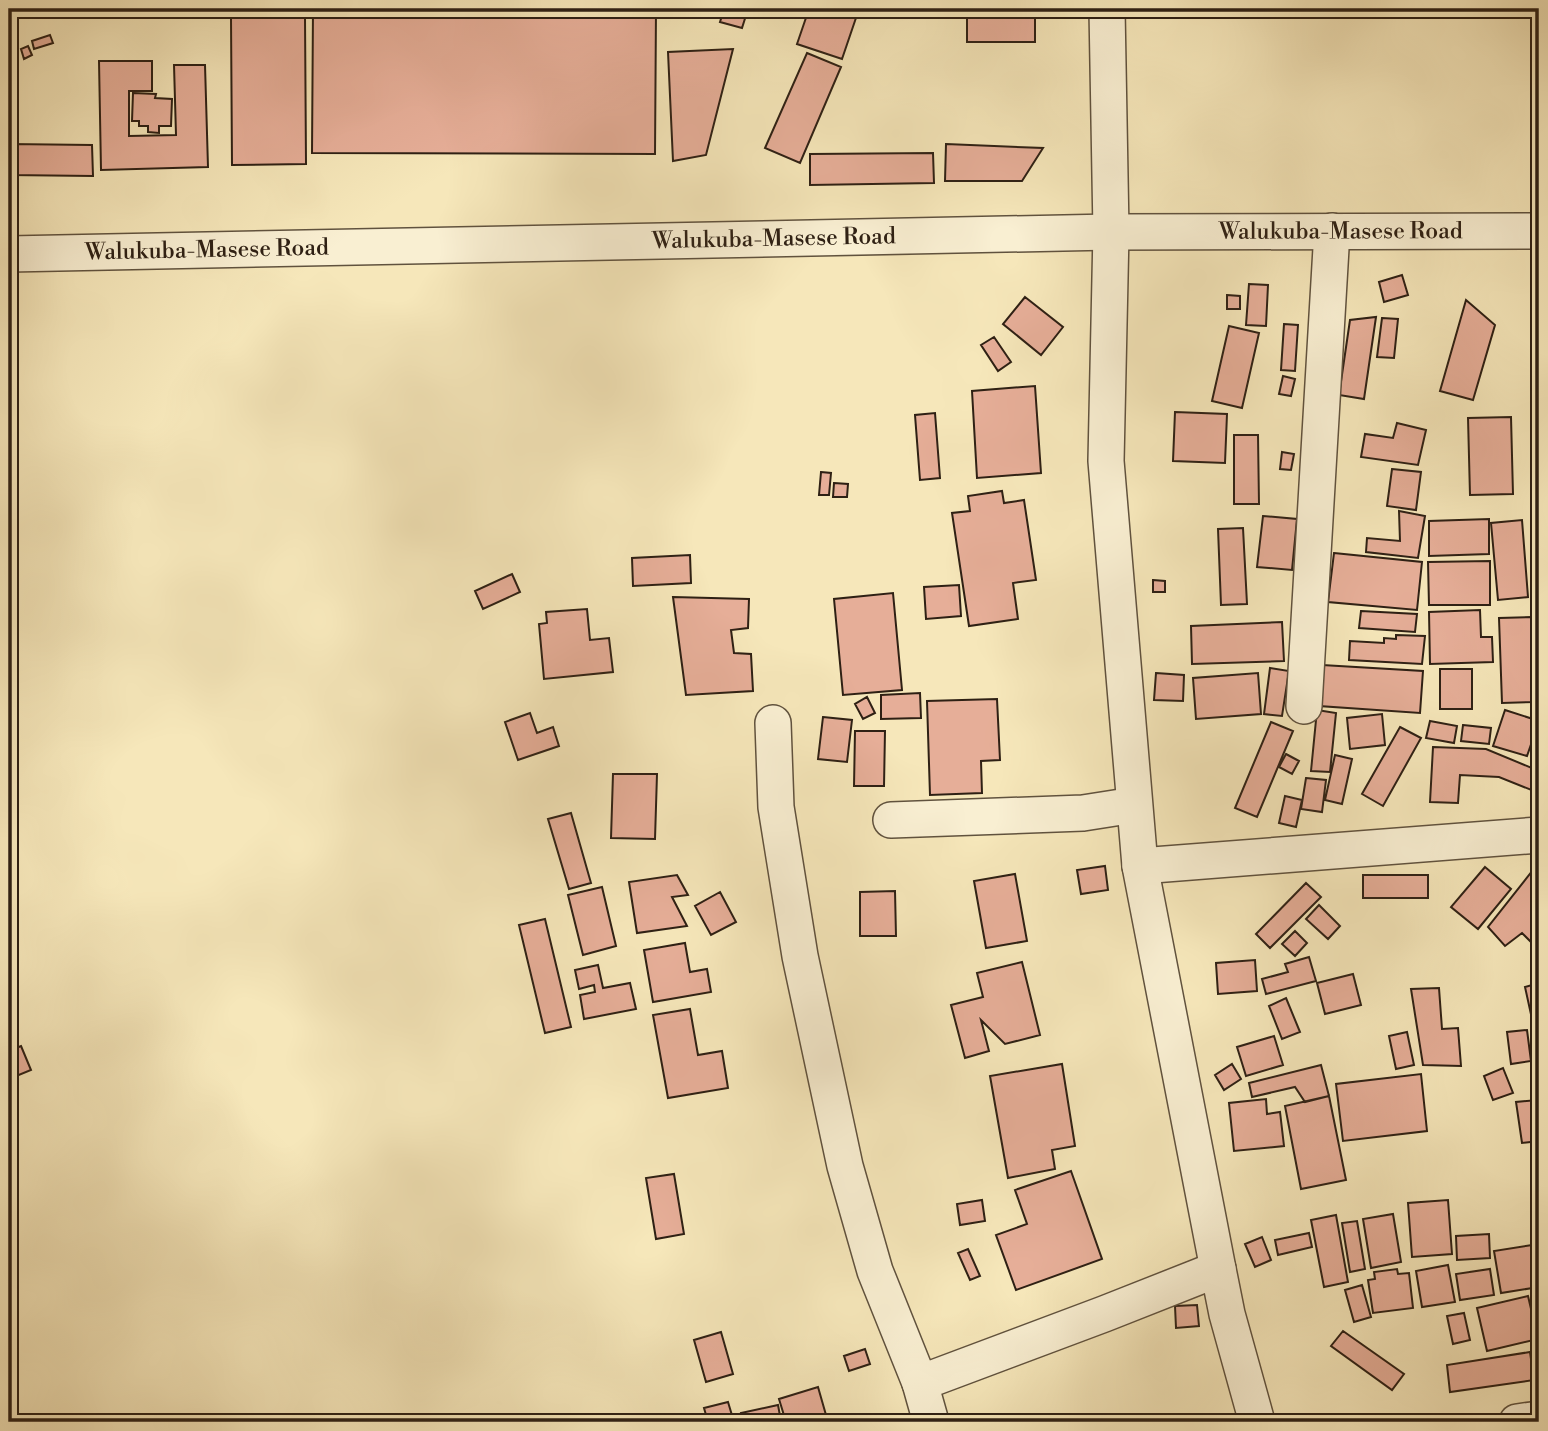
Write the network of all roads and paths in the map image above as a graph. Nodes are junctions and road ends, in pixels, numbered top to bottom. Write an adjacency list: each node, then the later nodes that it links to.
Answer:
1 (1107, 9): 3 (street)
2 (1332, 231): 3 (street, Walukuba-Masese Road); 4 (street, Walukuba-Masese Road); 6 (street)
3 (1111, 232): 5 (street, Walukuba-Masese Road); 8 (street)
4 (1539, 236)
5 (9, 254)
6 (1304, 706)
7 (773, 723): 13 (street)
8 (1135, 805): 9 (street); 11 (street)
9 (891, 820)
10 (1539, 835): 11 (street)
11 (1140, 866): 12 (street)
12 (1217, 1269): 13 (street); 16 (street)
13 (920, 1383): 15 (street)
14 (1539, 1419): 17 (street)
15 (931, 1422)
16 (1257, 1422)
17 (1517, 1422)

